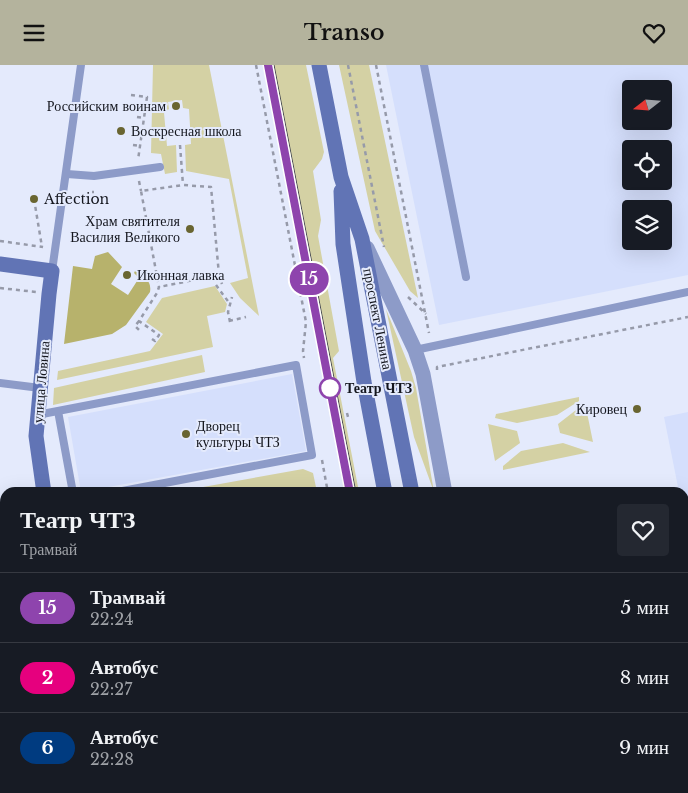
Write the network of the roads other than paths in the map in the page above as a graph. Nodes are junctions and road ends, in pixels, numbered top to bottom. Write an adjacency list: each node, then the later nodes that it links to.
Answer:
1 (81, 65): 5 (lane)
2 (319, 65): 6 (main road, проспект Ленина)
3 (424, 65): 10 (lane)
4 (160, 167): 5 (lane)
5 (67, 174): 9 (lane)
6 (341, 177): 7 (main road, проспект Ленина); 20 (main road, проспект Ленина)
7 (362, 239): 12 (street); 21 (main road, проспект Ленина)
8 (0, 264): 9 (main road)
9 (52, 271): 14 (main road, улица Ловина)
10 (466, 277)
11 (688, 292): 12 (lane)
12 (415, 350): 22 (street)
13 (0, 383): 14 (lane)
14 (40, 388): 16 (main road, улица Ловина)
15 (58, 411): 16 (lane); 18 (lane); 19 (lane)
16 (37, 415): 17 (main road, улица Ловина)
17 (43, 487)
18 (71, 487)
19 (144, 487)
20 (384, 487)
21 (411, 487)
22 (444, 487)

